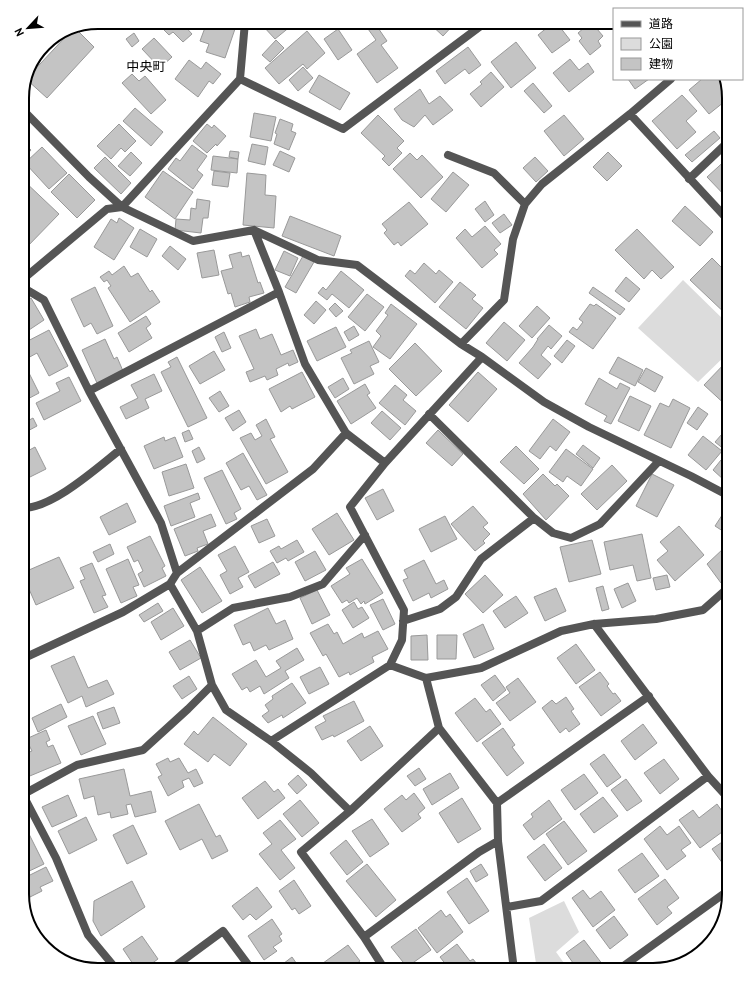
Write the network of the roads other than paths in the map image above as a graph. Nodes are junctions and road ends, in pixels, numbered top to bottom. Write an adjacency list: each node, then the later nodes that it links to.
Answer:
1 (244, 29): 3 (street)
2 (477, 29): 3 (street)
3 (240, 79): 11 (street)
4 (670, 80): 5 (street)
5 (630, 114): 9 (street); 10 (street)
6 (29, 116): 11 (street)
7 (722, 148): 9 (street)
8 (448, 155): 10 (street)
9 (689, 179): 12 (street)
10 (524, 204): 17 (street)
11 (122, 207): 13 (street); 14 (street)
12 (722, 214)
13 (254, 230): 16 (street); 17 (street)
14 (29, 274)
15 (29, 291): 19 (street)
16 (279, 292): 19 (street); 21 (street)
17 (461, 344): 18 (street)
18 (482, 357): 20 (street); 23 (street)
19 (90, 391): 22 (street)
20 (430, 414): 24 (street); 27 (street)
21 (346, 433): 24 (street); 29 (street)
22 (121, 449): 26 (street); 29 (street)
23 (658, 461): 25 (street); 27 (street)
24 (385, 463): 28 (street)
25 (722, 492)
26 (29, 508)
27 (534, 518): 32 (street)
28 (365, 535): 32 (street); 34 (street)
29 (178, 573): 30 (street)
30 (170, 584): 34 (street); 35 (street)
31 (722, 593): 33 (street)
32 (403, 621): 36 (street)
33 (594, 624): 37 (street); 39 (street)
34 (197, 631): 38 (street)
35 (29, 656)
36 (390, 665): 37 (street); 41 (street)
37 (426, 678): 40 (street)
38 (212, 685): 41 (street); 43 (street)
39 (649, 696): 42 (street); 45 (street)
40 (439, 728): 45 (street); 47 (street)
41 (271, 741): 47 (street)
42 (708, 776): 44 (street); 50 (street)
43 (29, 790)
44 (722, 791)
45 (497, 803): 48 (street)
46 (29, 807): 52 (street)
47 (350, 812): 51 (street)
48 (498, 840): 50 (street); 51 (street)
49 (722, 895): 57 (street)
50 (507, 907): 56 (street)
51 (364, 938): 55 (street)
52 (111, 963)
53 (180, 963): 54 (street)
54 (247, 963)
55 (380, 963)
56 (513, 963)
57 (628, 963)

